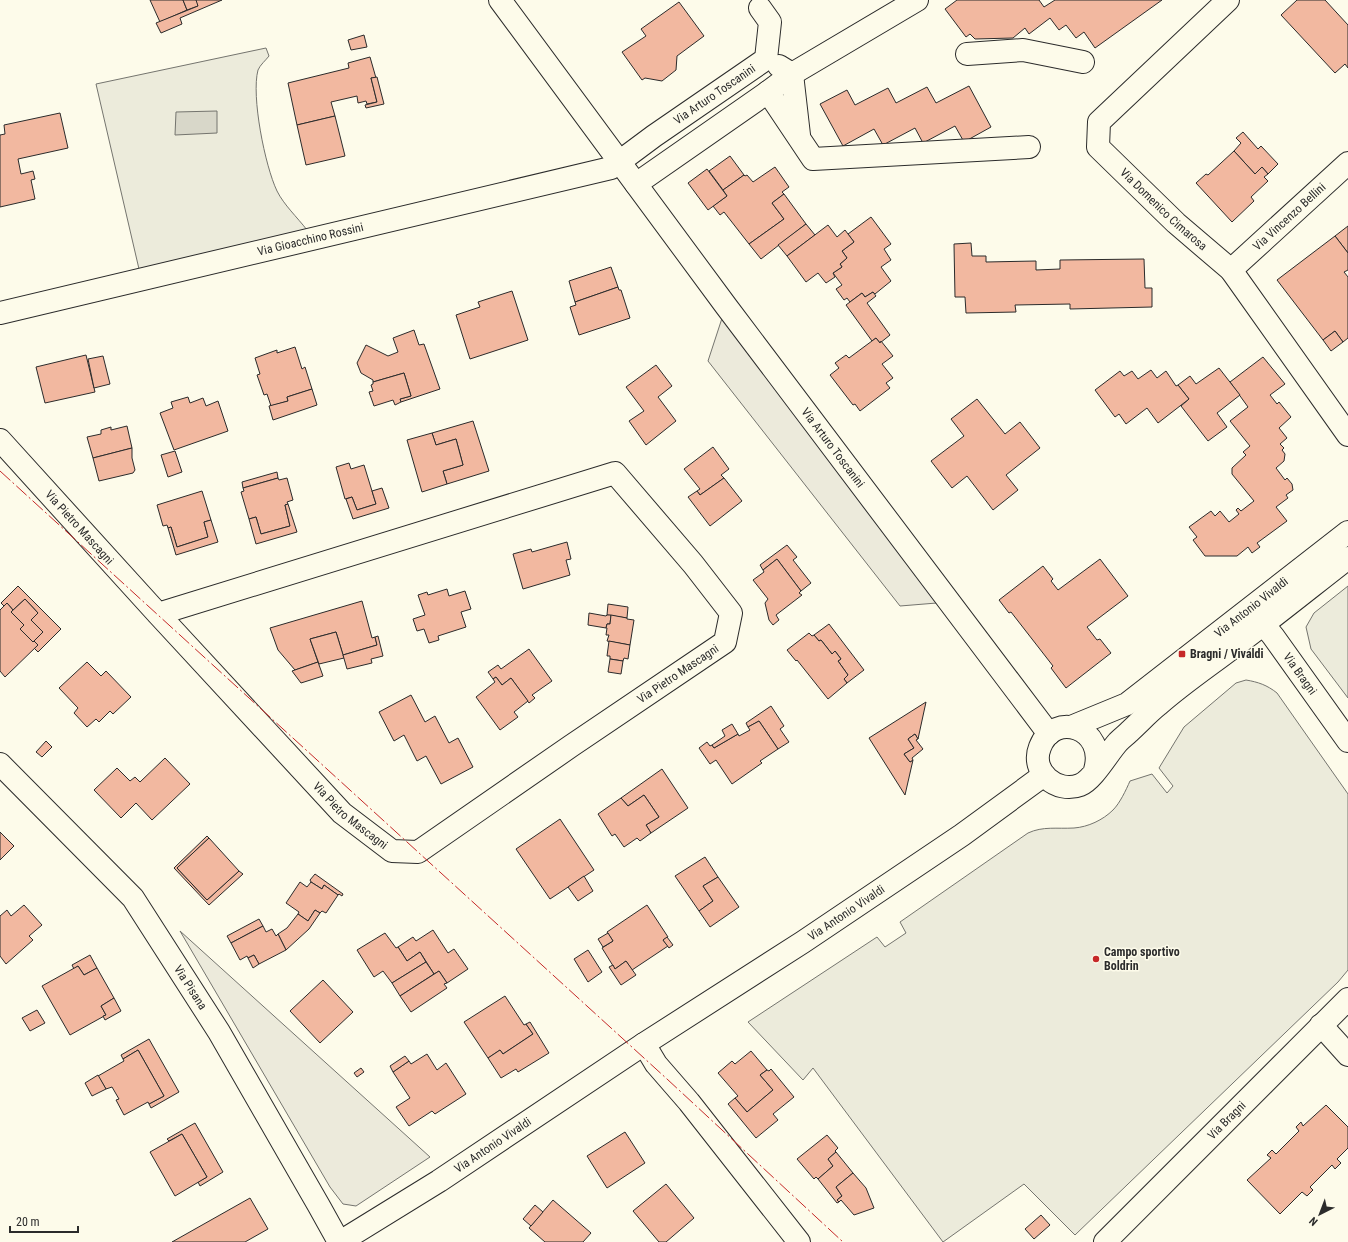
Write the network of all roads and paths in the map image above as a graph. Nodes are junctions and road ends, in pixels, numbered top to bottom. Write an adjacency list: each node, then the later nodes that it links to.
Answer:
1 (500, 0): 12 (street, Via Arturo Toscanini)
2 (917, 0): 8 (street)
3 (1228, 0): 15 (street, Via Domenico Cimarosa)
4 (760, 8): 6 (street, Via Arturo Toscanini)
5 (967, 54): 7 (street)
6 (766, 58): 8 (street); 12 (street, Via Arturo Toscanini)
7 (1083, 62)
8 (792, 74): 9 (street); 10 (street)
9 (768, 92): 10 (street); 14 (street)
10 (800, 139): 11 (street)
11 (1029, 147)
12 (619, 161): 14 (street, Via Arturo Toscanini); 16 (street, Via Gioacchino Rossini)
13 (1348, 163): 15 (street, Via Vincenzo Bellini)
14 (636, 184): 24 (street, Via Arturo Toscanini)
15 (1231, 270): 17 (street, Via Domenico Cimarosa)
16 (0, 313)
17 (1348, 436)
18 (0, 440): 21 (street, Via Pietro Mascagni)
19 (1348, 532): 22 (street, Via Antonio Vivaldi)
20 (1348, 558): 22 (street, Via Antonio Vivaldi)
21 (158, 614): 21 (street, Via Pietro Mascagni)
22 (1257, 616): 23 (street, Via Antonio Vivaldi); 25 (street, Via Bragni); 27 (street, Via Antonio Vivaldi)
23 (1071, 727): 24 (street, Via Antonio Vivaldi); 27 (street)
24 (1049, 734): 28 (street)
25 (1348, 741)
26 (0, 764): 33 (street, Via Pisana)
27 (1095, 770): 28 (street, Via Antonio Vivaldi)
28 (1044, 775): 31 (street, Via Antonio Vivaldi)
29 (1348, 999): 30 (street, Via Bragni)
30 (1321, 1025): 32 (street); 35 (street, Via Bragni)
31 (644, 1044): 33 (street, Via Antonio Vivaldi); 34 (street)
32 (1348, 1055)
33 (339, 1242)
34 (799, 1242)
35 (1105, 1242)

